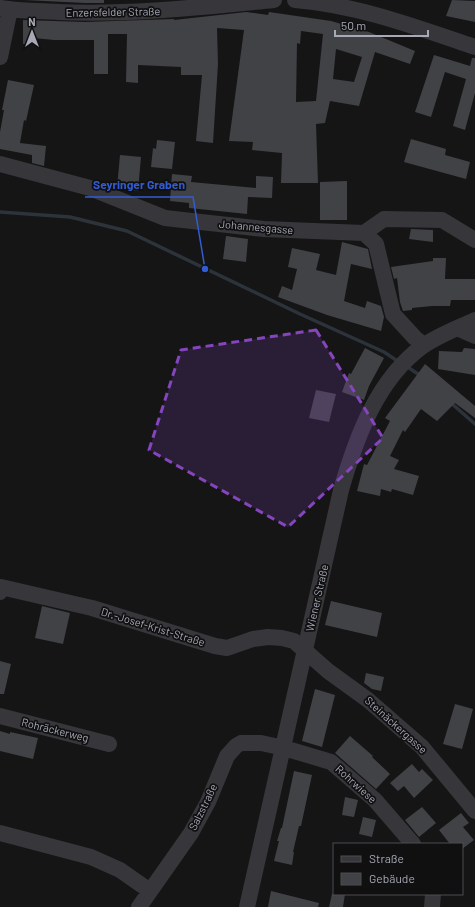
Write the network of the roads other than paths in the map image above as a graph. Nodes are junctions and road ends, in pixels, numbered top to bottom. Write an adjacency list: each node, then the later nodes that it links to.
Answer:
1 (274, 0): 3 (street, Enzersfelder Straße)
2 (295, 0): 5 (street)
3 (47, 6): 4 (street, Enzersfelder Straße)
4 (5, 8): 6 (street)
5 (475, 47)
6 (0, 57)
7 (0, 164): 8 (street, Johannesgasse)
8 (364, 233): 9 (street); 13 (street)
9 (475, 240)
10 (475, 320): 11 (street, Wiener Straße)
11 (457, 328): 12 (street); 13 (street, Wiener Straße)
12 (475, 336)
13 (420, 348): 15 (street, Wiener Straße)
14 (0, 592): 15 (street, Dr.-Josef-Krist-Straße)
15 (305, 652): 18 (street, Wiener Straße); 19 (street, Steinäckergasse)
16 (0, 716): 17 (street, Rohräckerweg)
17 (109, 744)
18 (284, 748): 21 (street, Rohrwiese); 22 (street, Salzstraße); 25 (street, Wiener Straße)
19 (475, 811)
20 (0, 833): 22 (street)
21 (412, 843)
22 (150, 891): 24 (street, Salzstraße)
23 (433, 895): 26 (street)
24 (139, 907)
25 (247, 907)
26 (432, 907)

